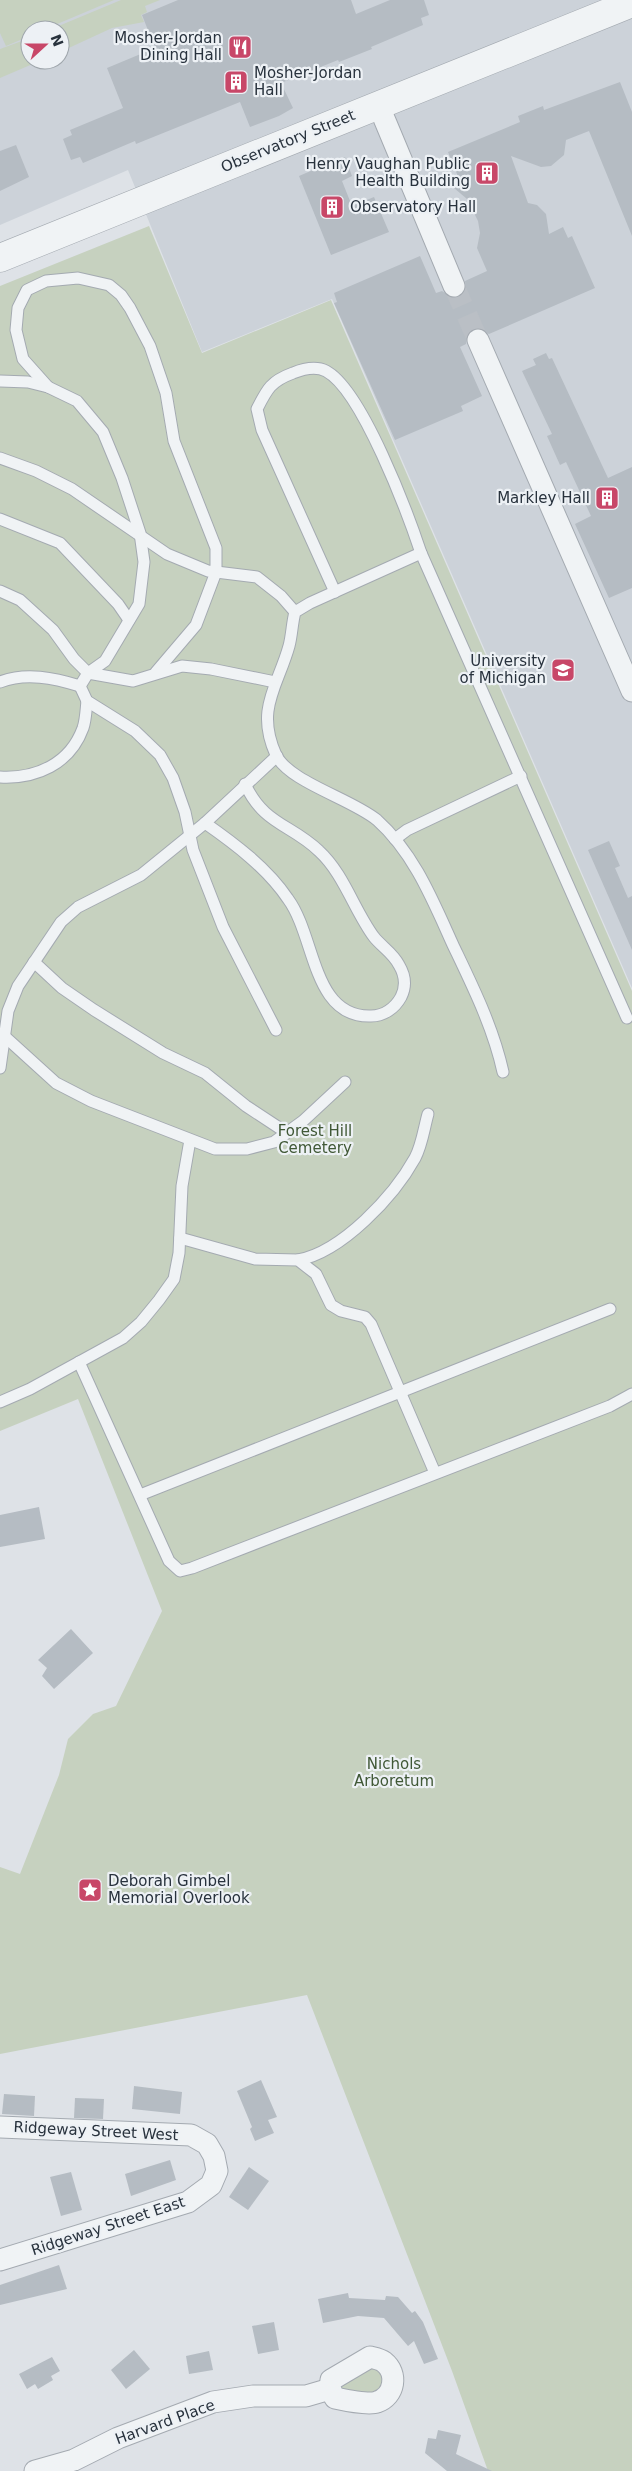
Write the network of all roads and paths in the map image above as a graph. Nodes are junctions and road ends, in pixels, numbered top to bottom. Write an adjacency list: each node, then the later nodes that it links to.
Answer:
1 (632, 3): 2 (street, Observatory Street)
2 (378, 104): 3 (street, Observatory Street); 4 (street)
3 (0, 258)
4 (454, 286)
5 (478, 340): 22 (street)
6 (0, 381): 7 (lane)
7 (48, 387): 10 (lane); 12 (lane)
8 (0, 458): 10 (lane)
9 (0, 519): 16 (lane)
10 (140, 534): 12 (lane); 16 (lane)
11 (421, 553): 14 (lane); 14 (lane); 26 (lane)
12 (216, 572): 15 (lane); 17 (lane)
13 (0, 591): 18 (lane)
14 (335, 592): 15 (lane)
15 (295, 612): 20 (lane)
16 (129, 620): 18 (lane)
17 (156, 672): 18 (lane); 20 (lane)
18 (88, 674): 21 (lane)
19 (0, 682): 21 (lane)
20 (275, 682): 24 (lane)
21 (80, 686): 23 (lane)
22 (632, 691)
23 (88, 701): 25 (lane); 29 (lane)
24 (277, 756): 27 (lane); 30 (lane)
25 (0, 776)
26 (521, 776): 30 (lane); 32 (lane)
27 (245, 784): 28 (lane); 28 (lane)
28 (205, 822): 29 (lane)
29 (190, 835): 31 (lane); 33 (lane)
30 (395, 839): 36 (lane)
31 (34, 962): 34 (lane); 39 (lane)
32 (627, 1018)
33 (276, 1030)
34 (2, 1035): 35 (lane); 40 (lane)
35 (0, 1068)
36 (503, 1072)
37 (346, 1082): 39 (lane)
38 (428, 1114): 42 (lane)
39 (287, 1133): 40 (lane)
40 (190, 1140): 41 (lane)
41 (180, 1238): 42 (lane); 44 (lane)
42 (298, 1260): 45 (lane)
43 (610, 1309): 45 (lane)
44 (79, 1362): 47 (lane); 49 (lane)
45 (400, 1392): 48 (lane); 49 (lane)
46 (632, 1394): 48 (lane)
47 (0, 1402)
48 (435, 1473): 49 (lane)
49 (140, 1495)
50 (0, 2126): 51 (street, Ridgeway Street West)
51 (214, 2156): 52 (street, Ridgeway Street East)
52 (0, 2260)
53 (330, 2389): 54 (street, Harvard Place)
54 (35, 2471)

